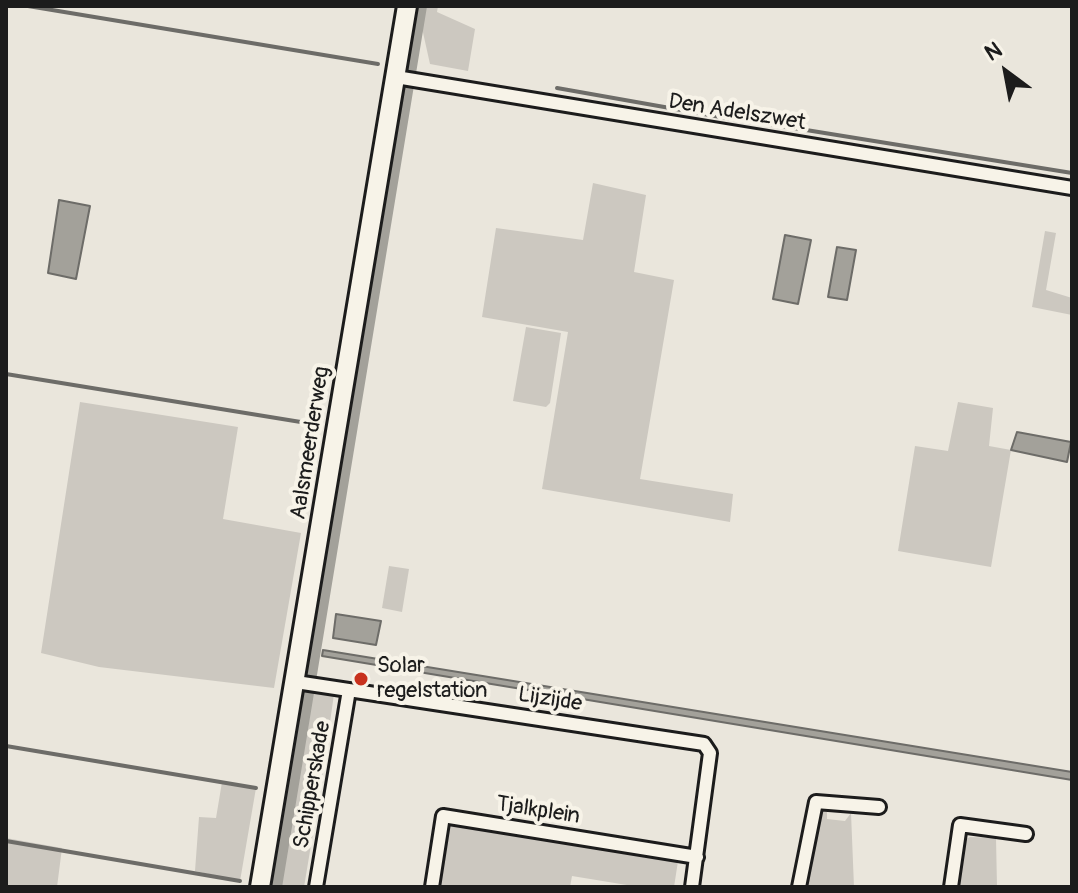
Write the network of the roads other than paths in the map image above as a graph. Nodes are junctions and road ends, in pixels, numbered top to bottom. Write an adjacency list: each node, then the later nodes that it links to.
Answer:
1 (407, 6): 2 (street, Aalsmeerderweg)
2 (407, 79): 3 (street, Den Adelszwet); 4 (street, Aalsmeerderweg)
3 (1072, 188)
4 (306, 684): 5 (street, Lijzijde); 9 (street, Aalsmeerderweg)
5 (349, 690): 8 (street, Lijzijde); 10 (street, Schipperskade)
6 (879, 807): 13 (street)
7 (1026, 834): 14 (street)
8 (697, 857): 11 (street, Tjalkplein); 12 (street)
9 (260, 887)
10 (316, 887)
11 (432, 887)
12 (692, 887)
13 (799, 887)
14 (951, 887)

